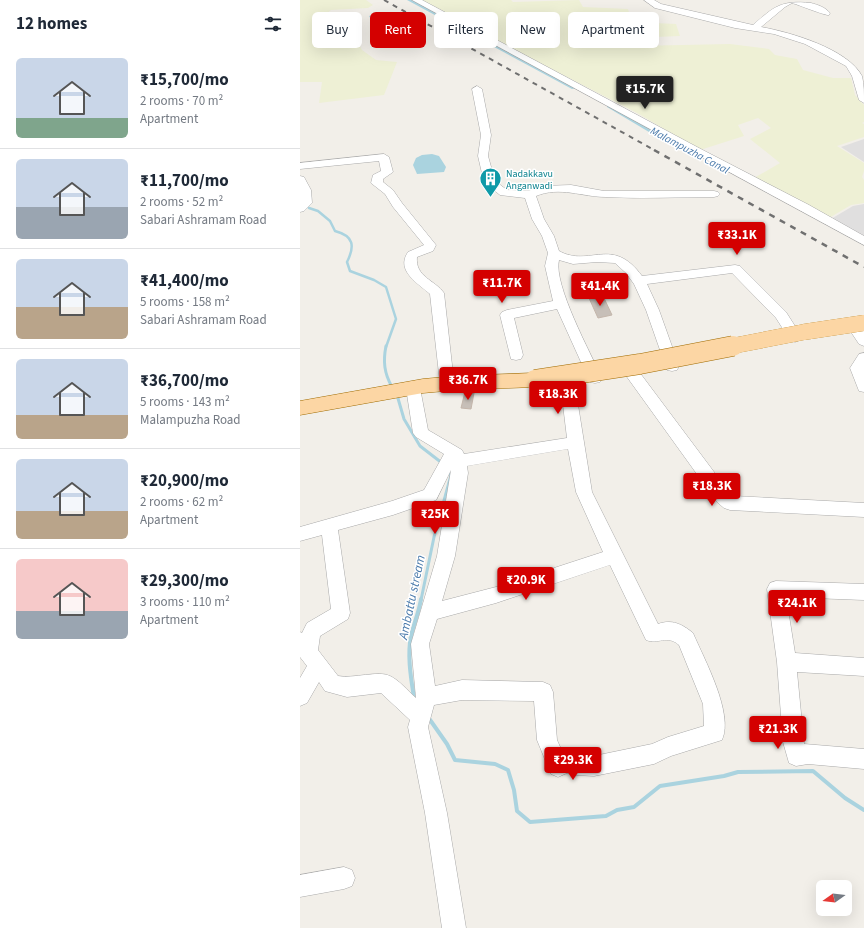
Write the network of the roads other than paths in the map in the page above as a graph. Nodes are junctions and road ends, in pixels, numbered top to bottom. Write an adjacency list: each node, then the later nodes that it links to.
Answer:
1 (416, 0): 13 (street)
2 (792, 0): 4 (street); 5 (street)
3 (654, 1): 5 (street)
4 (826, 12)
5 (755, 28): 7 (street)
6 (477, 89): 11 (street)
7 (864, 100)
8 (300, 166): 26 (street)
9 (300, 179): 12 (street)
10 (714, 194): 11 (street)
11 (530, 195): 14 (street)
12 (303, 206)
13 (864, 241)
14 (554, 253): 15 (street); 16 (street)
15 (637, 281): 18 (street); 22 (street)
16 (561, 304): 20 (street); 24 (street)
17 (860, 326): 19 (street); 26 (main road, bridge)
18 (795, 337)
19 (864, 341)
20 (516, 355)
21 (864, 358): 27 (street)
22 (672, 366)
23 (632, 373): 32 (street)
24 (595, 378)
25 (567, 380): 30 (street)
26 (447, 383): 28 (main road)
27 (864, 387)
28 (401, 390): 29 (main road); 31 (street)
29 (300, 408)
30 (576, 447): 31 (street); 35 (street)
31 (451, 462): 33 (street); 37 (street)
32 (864, 510)
33 (329, 526): 34 (street); 40 (street)
34 (300, 534)
35 (614, 556): 37 (street); 41 (street)
36 (864, 592): 38 (street)
37 (429, 613): 41 (street)
38 (787, 662): 39 (street); 42 (street)
39 (864, 667)
40 (308, 669): 41 (street)
41 (423, 707): 45 (street)
42 (864, 758)
43 (344, 878): 44 (street)
44 (300, 886)
45 (454, 928)

